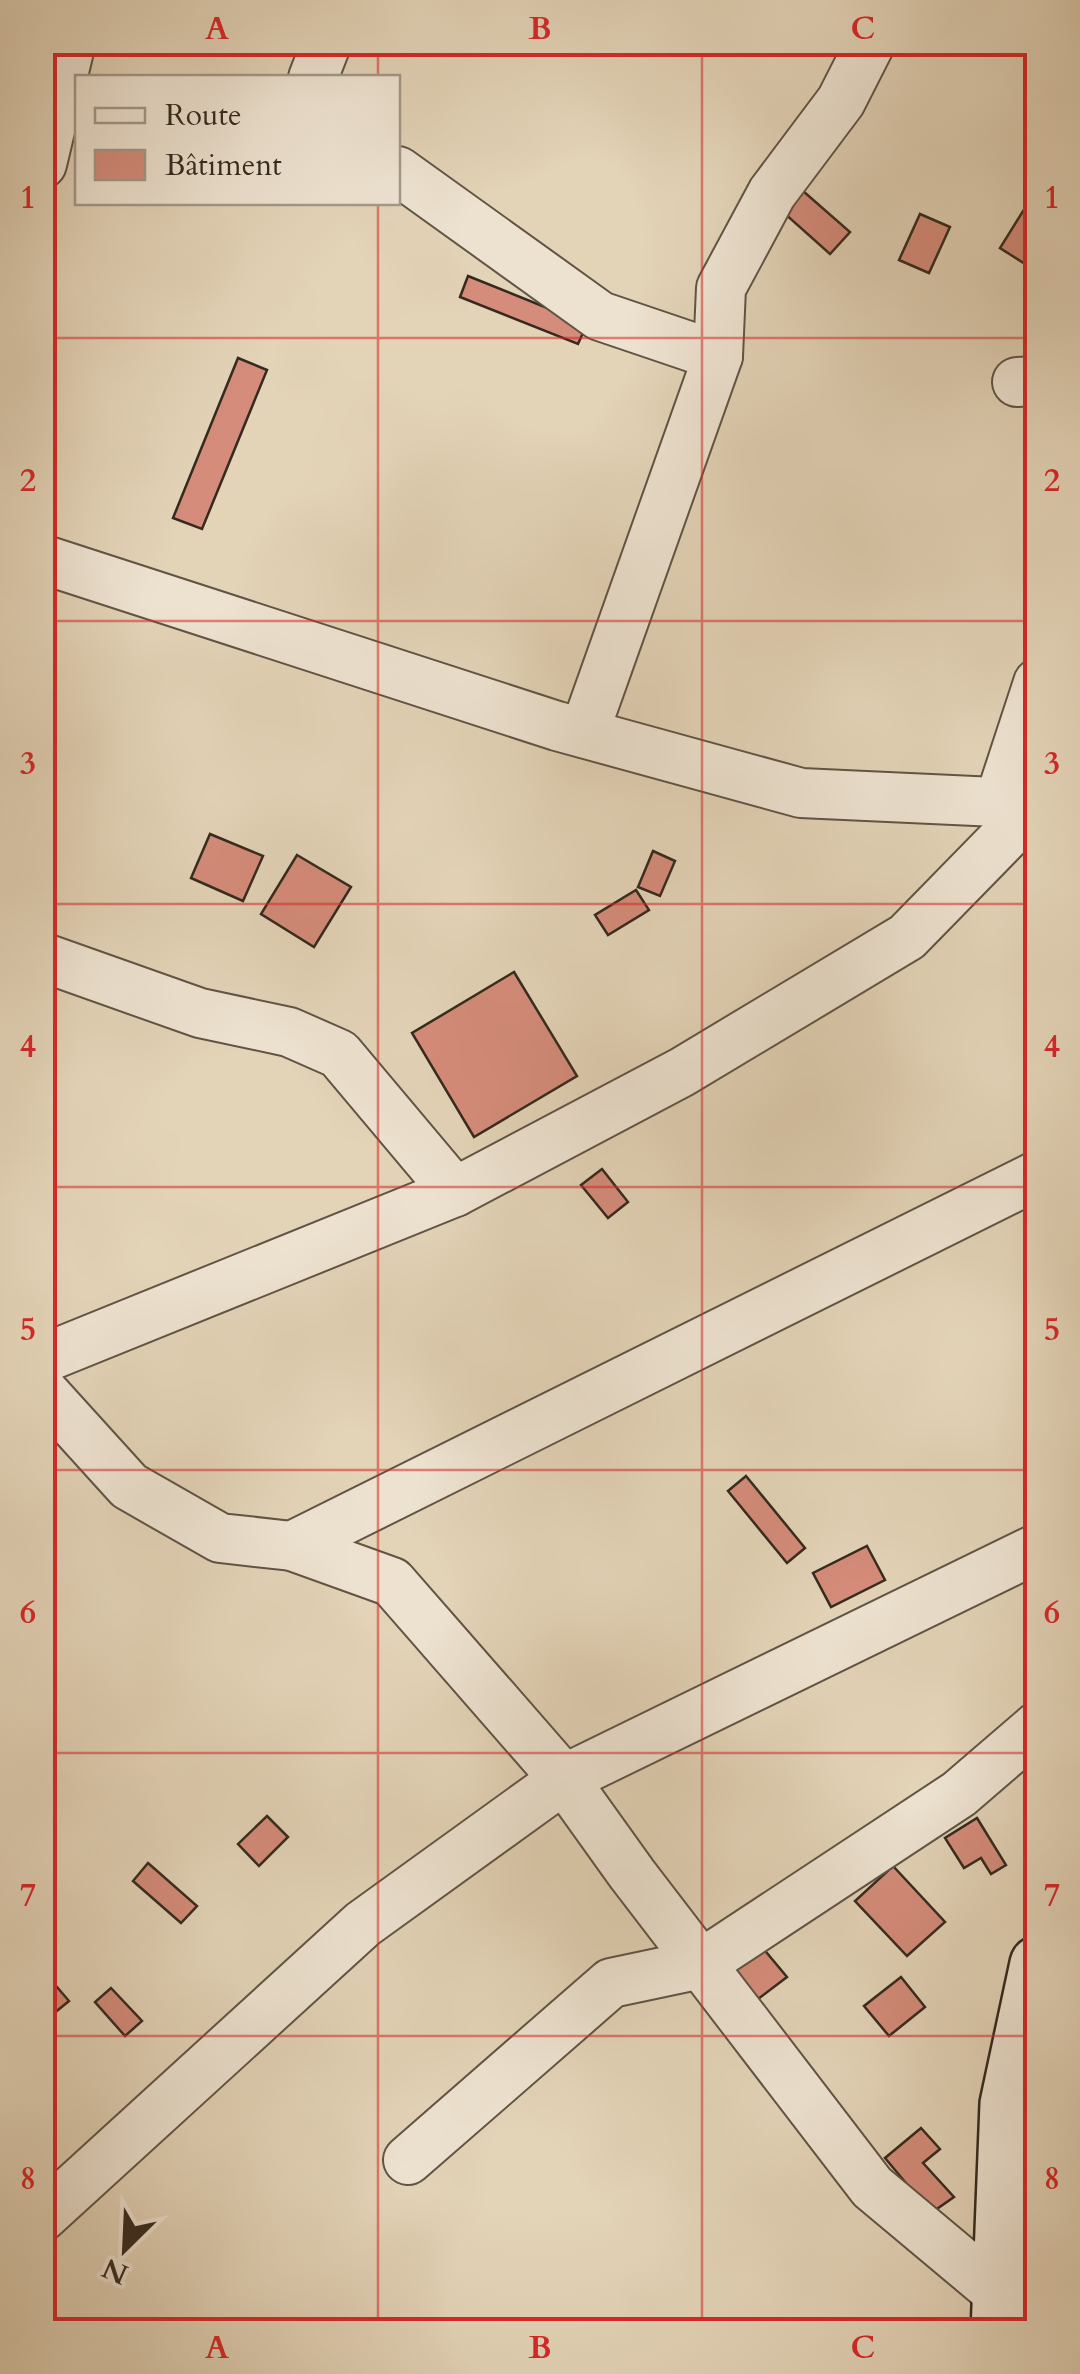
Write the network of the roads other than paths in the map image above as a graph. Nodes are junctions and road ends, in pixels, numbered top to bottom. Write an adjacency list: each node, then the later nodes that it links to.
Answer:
1 (70, 42): 5 (street)
2 (327, 42): 4 (street)
3 (871, 42): 8 (street)
4 (314, 75)
5 (60, 89): 6 (street)
6 (42, 164)
7 (400, 172): 8 (street)
8 (718, 356): 11 (street)
9 (42, 559): 11 (street)
10 (1038, 684): 12 (street)
11 (584, 733): 12 (street)
12 (1024, 803): 15 (street)
13 (42, 957): 15 (street)
14 (1038, 1175): 18 (street)
15 (456, 1192): 16 (street)
16 (42, 1359)
17 (42, 1390): 18 (street)
18 (292, 1546): 21 (street)
19 (1038, 1548): 21 (street)
20 (1038, 1726): 22 (street)
21 (564, 1780): 22 (street); 25 (street)
22 (701, 1964): 24 (street); 27 (street)
23 (1038, 1964): 26 (main road)
24 (408, 2160)
25 (42, 2217)
26 (1020, 2225): 27 (main road)
27 (1000, 2313)

